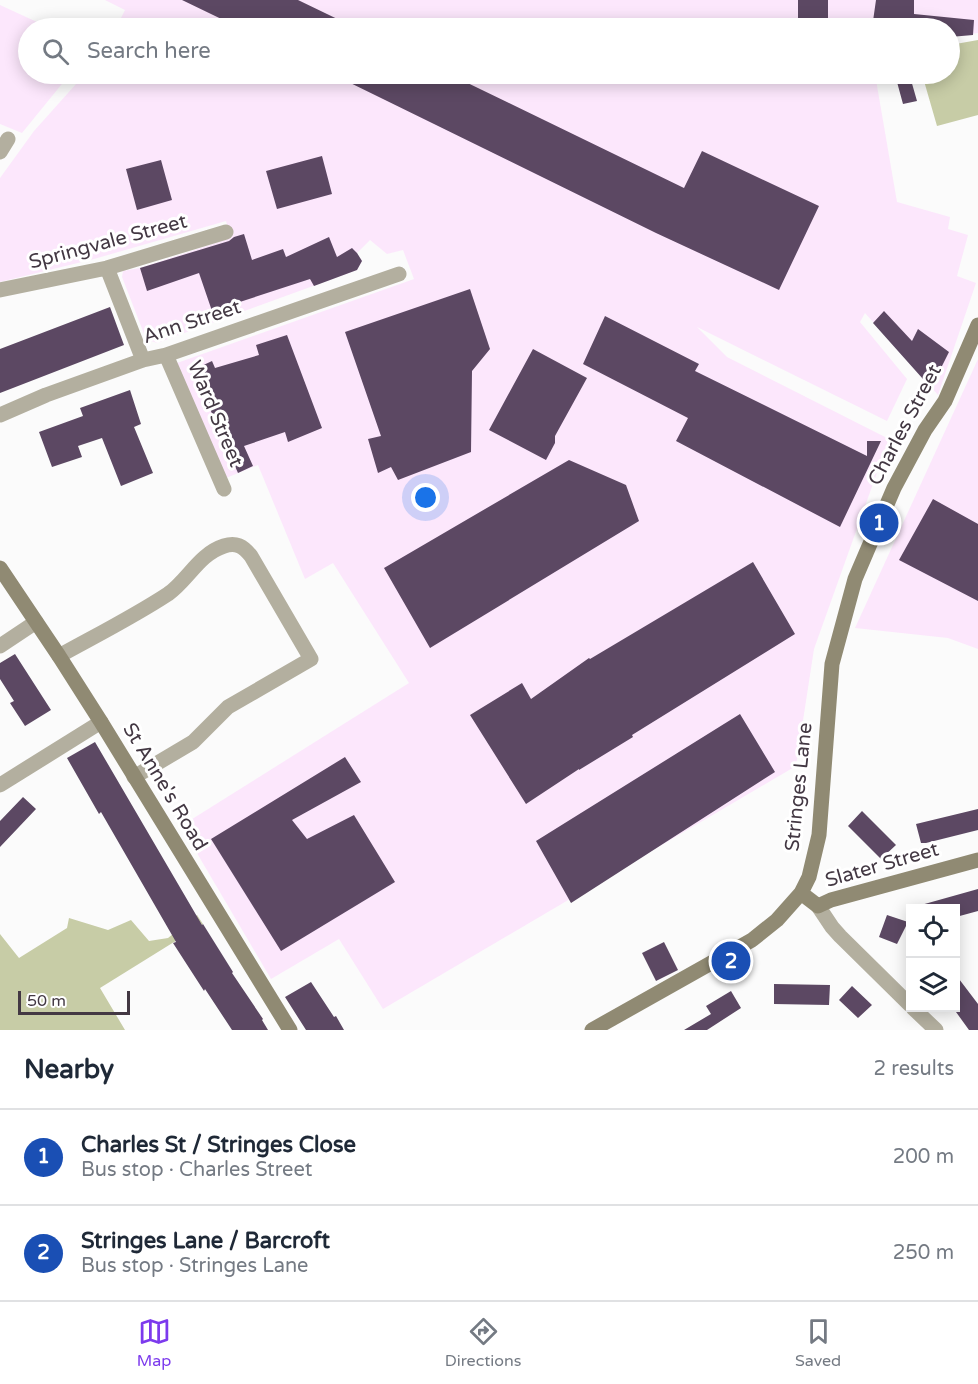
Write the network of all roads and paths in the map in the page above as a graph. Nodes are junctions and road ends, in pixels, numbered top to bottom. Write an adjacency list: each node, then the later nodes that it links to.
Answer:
1 (226, 232): 2 (street, Springvale Street)
2 (107, 268): 4 (street, Springvale Street); 7 (street)
3 (399, 274): 6 (street, Ann Street)
4 (0, 290)
5 (978, 325): 11 (street, Charles Street)
6 (166, 355): 7 (street, Ann Street); 9 (street, Ward Street)
7 (143, 360): 8 (street, Ann Street)
8 (0, 415)
9 (224, 489)
10 (0, 568): 12 (street, St Anne's Road)
11 (855, 579): 19 (street, Stringes Lane)
12 (36, 622): 13 (street); 14 (street, St Anne's Road)
13 (0, 646)
14 (59, 656): 15 (street, St Anne's Road); 16 (street)
15 (101, 722): 16 (street, St Anne's Road); 17 (street)
16 (134, 777): 23 (street, St Anne's Road)
17 (0, 785)
18 (978, 860): 20 (street, Slater Street)
19 (801, 892): 20 (street, Slater Street); 24 (street, Stringes Lane)
20 (818, 906): 21 (street)
21 (906, 1000)
22 (918, 1012): 25 (street)
23 (290, 1030)
24 (592, 1030)
25 (936, 1030)

